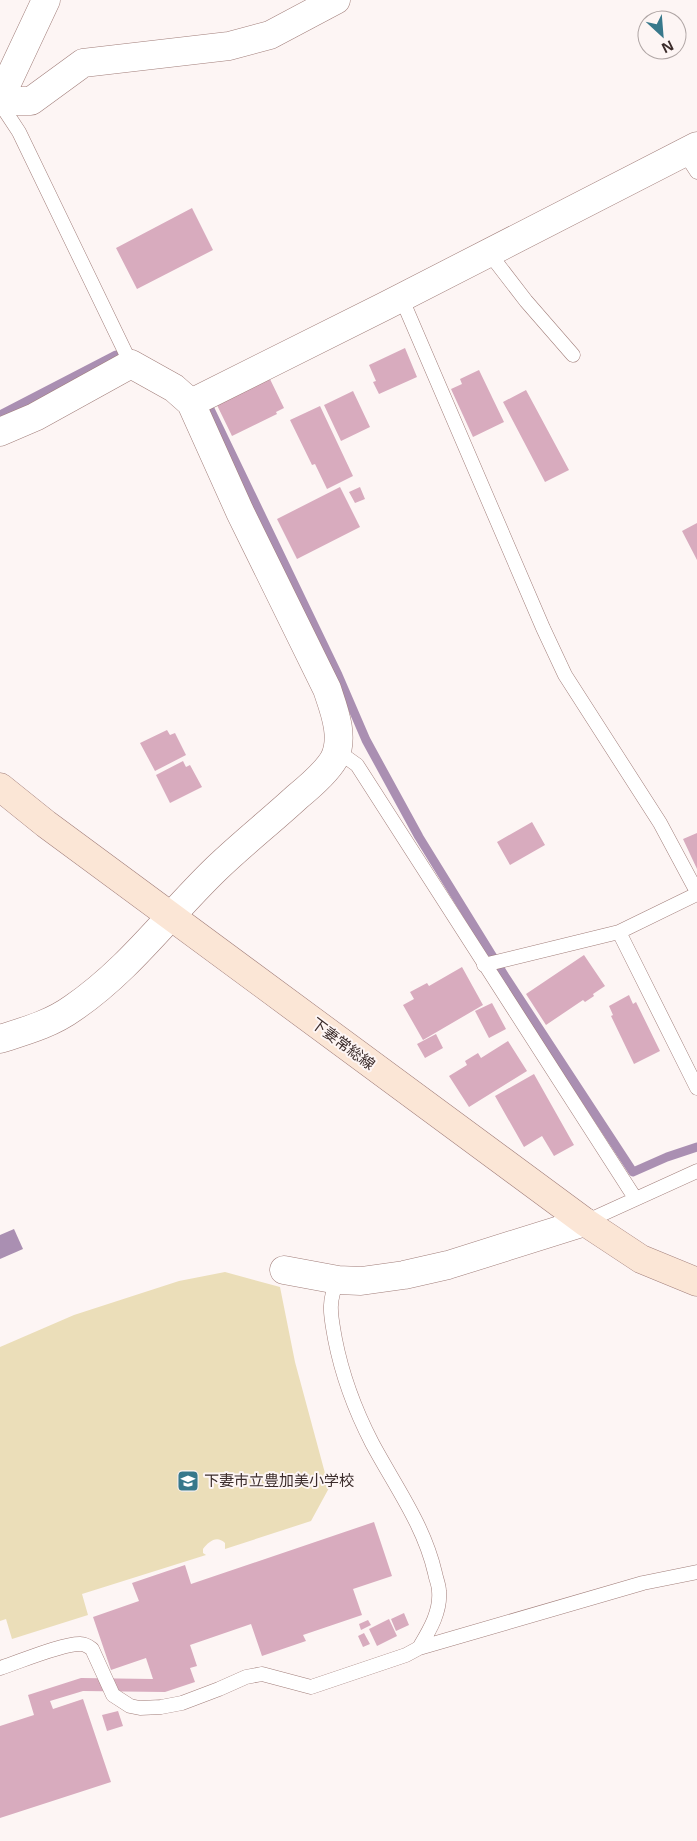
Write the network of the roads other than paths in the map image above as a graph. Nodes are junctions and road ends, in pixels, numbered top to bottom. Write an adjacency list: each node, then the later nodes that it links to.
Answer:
1 (46, 0): 3 (street)
2 (336, 0): 3 (street)
3 (0, 101): 8 (lane)
4 (693, 157): 5 (street)
5 (489, 253): 6 (street); 7 (lane)
6 (401, 298): 9 (street); 13 (lane)
7 (573, 355)
8 (131, 364): 9 (street); 10 (street)
9 (191, 403): 11 (street)
10 (0, 432)
11 (336, 750): 14 (street); 16 (lane)
12 (0, 787): 14 (main road, 下妻常総線)
13 (697, 893): 15 (lane)
14 (170, 915): 17 (street); 21 (main road, 下妻常総線)
15 (619, 932): 16 (lane); 18 (lane)
16 (492, 963): 20 (lane)
17 (0, 1039)
18 (697, 1088)
19 (697, 1171): 20 (lane)
20 (635, 1198): 21 (lane)
21 (585, 1222): 23 (street); 24 (main road, 下妻常総線)
22 (284, 1270): 23 (street)
23 (338, 1280): 26 (lane)
24 (697, 1282)
25 (697, 1572): 26 (lane)
26 (419, 1648): 27 (lane)
27 (0, 1668)

